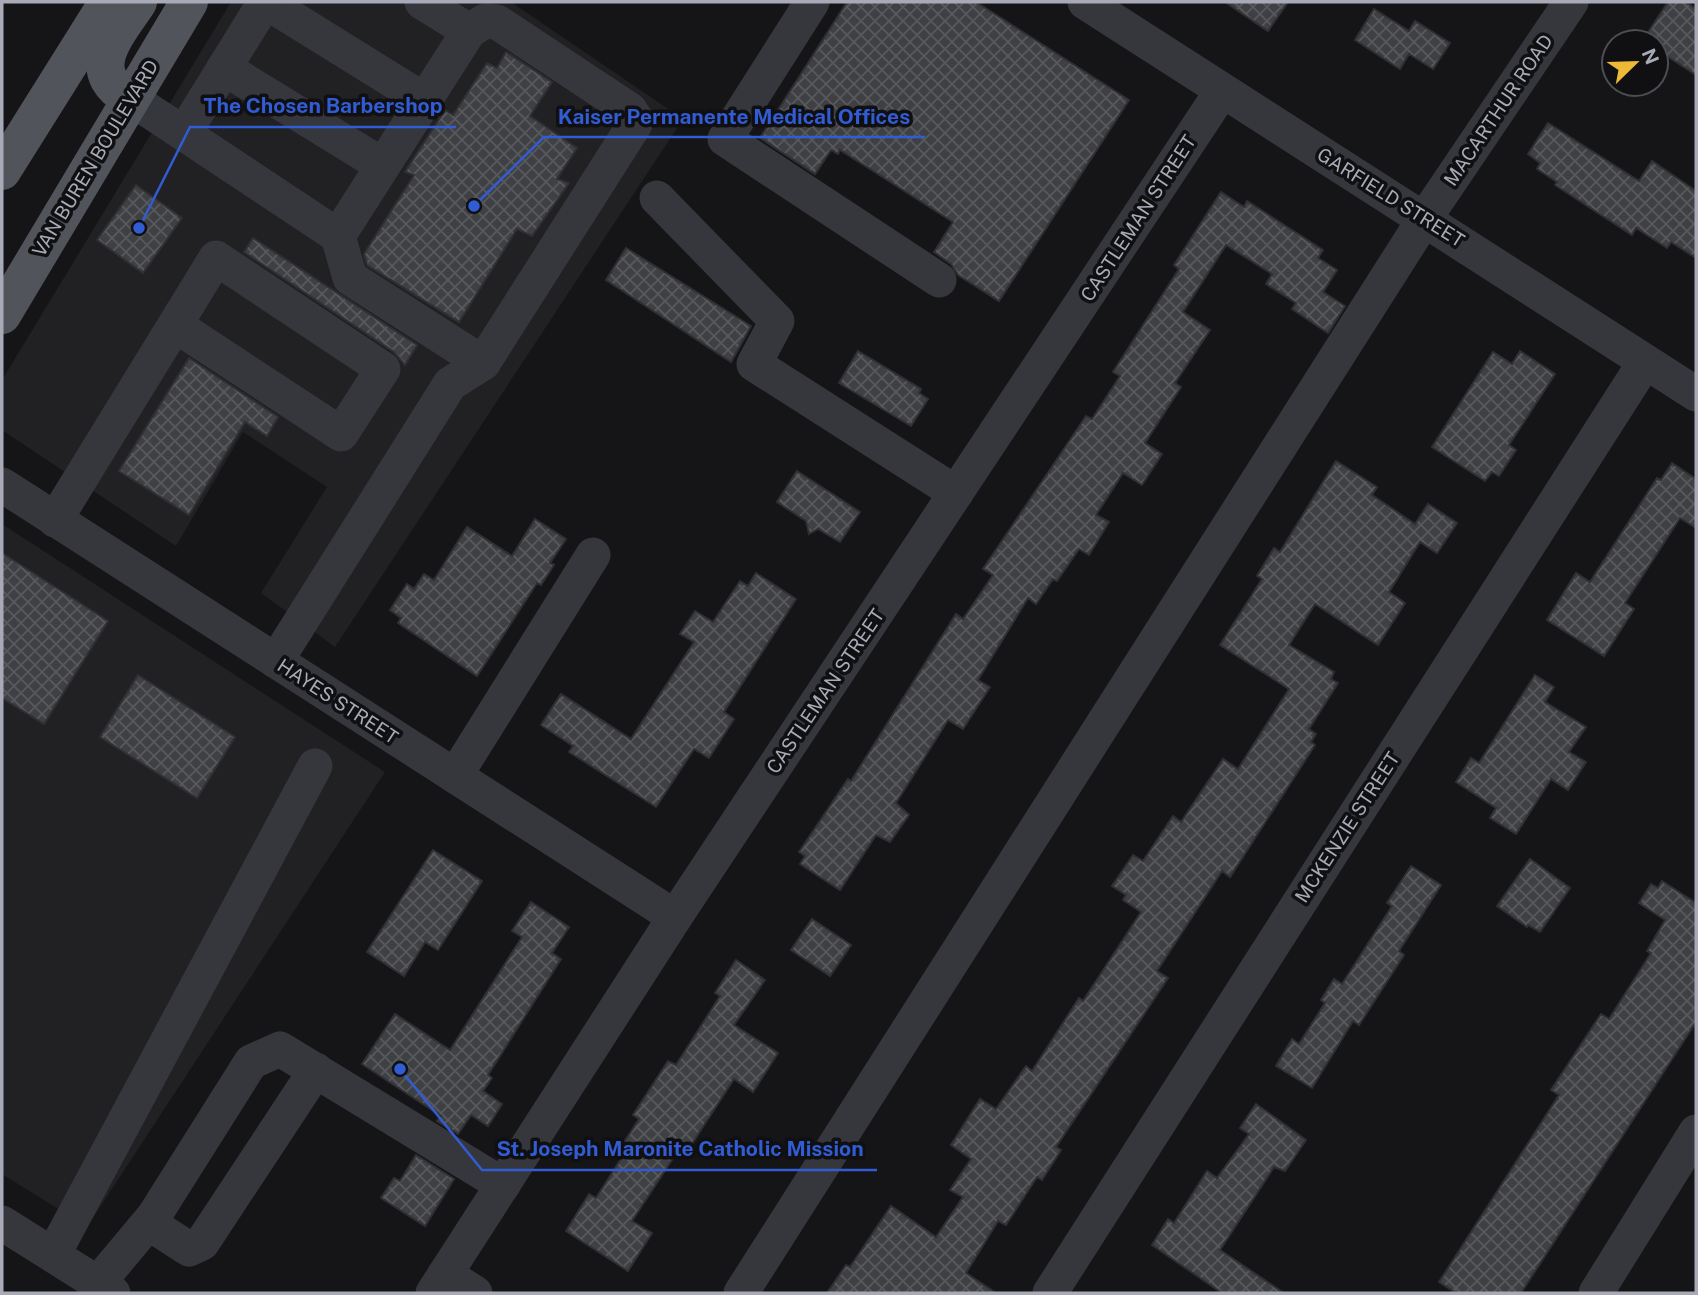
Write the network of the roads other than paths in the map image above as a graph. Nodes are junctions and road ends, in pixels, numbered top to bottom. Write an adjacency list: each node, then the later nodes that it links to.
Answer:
1 (108, 2): 16 (main road)
2 (138, 2): 12 (main road)
3 (189, 2): 12 (main road, VAN BUREN BOULEVARD)
4 (265, 2): 10 (street); 13 (street)
5 (422, 2): 9 (street)
6 (811, 2): 20 (street)
7 (1085, 2): 11 (street, GARFIELD STREET)
8 (1571, 2): 18 (street, MACARTHUR ROAD)
9 (469, 31): 13 (street); 24 (street)
10 (224, 68): 14 (street); 15 (street)
11 (1222, 91): 18 (street, GARFIELD STREET); 27 (street, CASTLEMAN STREET)
12 (130, 98): 14 (street); 21 (main road, VAN BUREN BOULEVARD)
13 (424, 100): 15 (street)
14 (184, 133): 19 (street)
15 (382, 165): 19 (street)
16 (2, 170)
17 (657, 198): 27 (street)
18 (1425, 218): 23 (street, GARFIELD STREET); 43 (street, MACARTHUR ROAD)
19 (338, 236): 24 (street)
20 (939, 279)
21 (2, 315)
22 (174, 326): 22 (street); 28 (street)
23 (1644, 362): 25 (street, GARFIELD STREET); 44 (street, MCKENZIE STREET)
24 (483, 363): 30 (street)
25 (1696, 394)
26 (2, 485): 28 (street, HAYES STREET)
27 (956, 493): 33 (street, CASTLEMAN STREET)
28 (55, 520): 30 (street, HAYES STREET)
29 (593, 555): 32 (street)
30 (276, 662): 32 (street, HAYES STREET)
31 (316, 766): 39 (street)
32 (455, 776): 33 (street, HAYES STREET)
33 (675, 917): 36 (street, CASTLEMAN STREET)
34 (316, 1070): 36 (street); 37 (street); 37 (street)
35 (1696, 1132): 45 (street)
36 (503, 1185): 40 (street, CASTLEMAN STREET)
37 (154, 1216): 41 (street)
38 (2, 1223): 39 (street)
39 (53, 1255): 41 (street)
40 (439, 1284): 42 (street)
41 (106, 1288)
42 (475, 1293)
43 (741, 1293)
44 (1050, 1293)
45 (1596, 1293)

